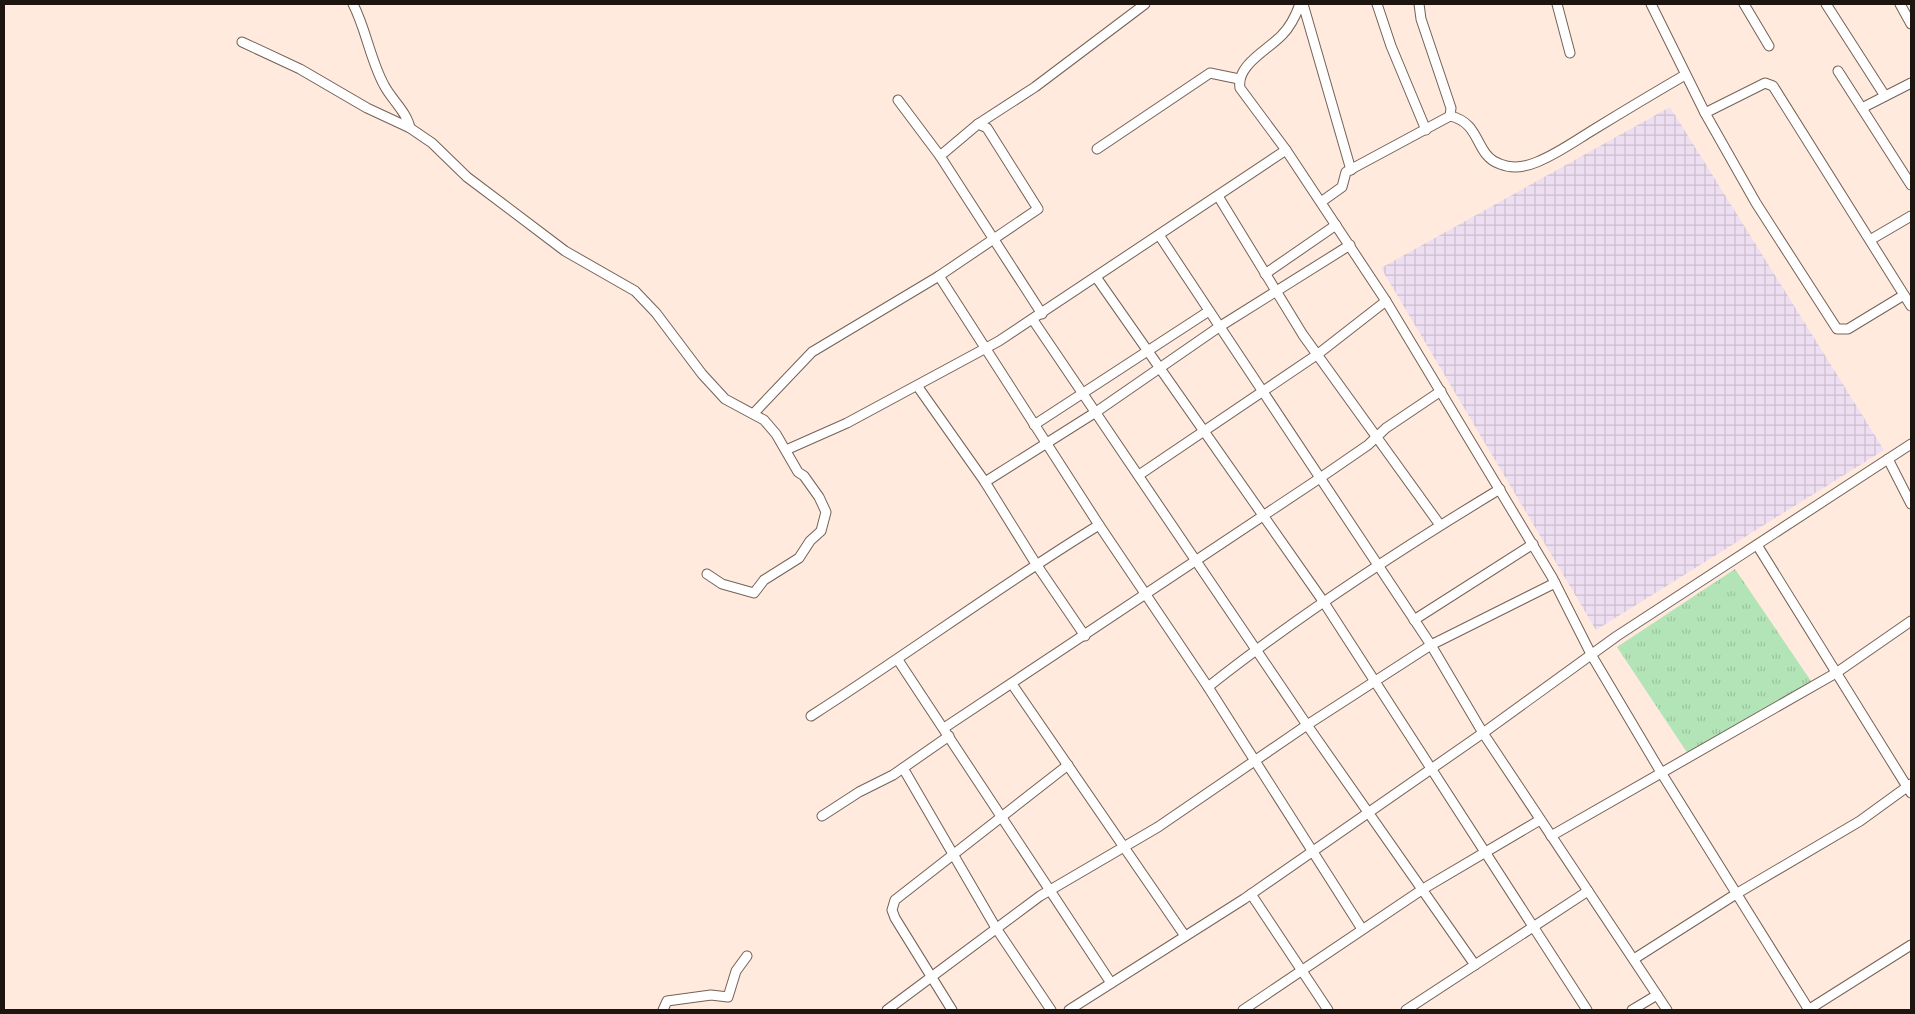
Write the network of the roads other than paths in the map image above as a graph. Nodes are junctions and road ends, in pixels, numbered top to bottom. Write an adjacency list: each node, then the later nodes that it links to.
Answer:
1 (353, 4): 25 (street)
2 (1145, 4): 24 (street)
3 (1302, 4): 17 (street); 30 (street)
4 (1377, 4): 26 (street)
5 (1419, 4): 23 (street)
6 (1557, 4): 14 (street)
7 (1651, 4): 16 (street)
8 (1744, 4): 13 (street)
9 (1826, 4): 19 (street)
10 (1900, 4): 11 (street)
11 (1911, 24)
12 (242, 42): 25 (street)
13 (1769, 46)
14 (1570, 53)
15 (1838, 71): 21 (street)
16 (1685, 75): 22 (street); 23 (street)
17 (1239, 79): 27 (street); 28 (street)
18 (1911, 82): 19 (street)
19 (1885, 96): 21 (street)
20 (898, 100): 29 (street)
21 (1862, 108): 31 (street)
22 (1705, 113): 38 (street); 44 (street)
23 (1450, 116): 26 (street)
24 (978, 124): 29 (street); 37 (street)
25 (410, 128): 60 (street)
26 (1426, 130): 30 (street)
27 (1096, 149)
28 (1286, 150): 32 (street); 33 (street)
29 (940, 156): 37 (street)
30 (1350, 170): 33 (street)
31 (1911, 185)
32 (1218, 196): 36 (street); 40 (street)
33 (1321, 202): 35 (street)
34 (1911, 216): 38 (street)
35 (1336, 225): 39 (street); 40 (street)
36 (1159, 235): 42 (street); 47 (street)
37 (994, 238): 41 (street); 48 (street)
38 (1870, 240): 44 (street)
39 (1350, 245): 43 (street); 45 (street)
40 (1265, 274): 43 (street)
41 (939, 276): 51 (street); 60 (street)
42 (1096, 277): 48 (street); 52 (street)
43 (1276, 292): 50 (street); 53 (street)
44 (1904, 295): 46 (street)
45 (1386, 301): 53 (street); 56 (street)
46 (1911, 306)
47 (1209, 311): 50 (street); 52 (street)
48 (1042, 314): 49 (street)
49 (1033, 320): 51 (street); 58 (street)
50 (1219, 327): 54 (street); 57 (street)
51 (987, 348): 55 (street); 61 (street)
52 (1148, 351): 54 (street); 58 (street)
53 (1318, 354): 57 (street); 63 (street)
54 (1161, 368): 59 (street); 62 (street)
55 (918, 387): 66 (street); 70 (street)
56 (1441, 391): 63 (street); 71 (street)
57 (1262, 392): 62 (street); 69 (street)
58 (1083, 393): 59 (street); 61 (street)
59 (1096, 412): 64 (street); 68 (street)
60 (754, 413): 66 (street)
61 (1034, 425): 64 (street)
62 (1204, 431): 68 (street); 73 (street)
63 (1377, 437): 69 (street); 75 (street)
64 (1045, 443): 70 (street); 74 (street)
65 (1911, 444): 67 (street)
66 (786, 450): 81 (street)
67 (1888, 459): 72 (street); 77 (street)
68 (1139, 475): 78 (street)
69 (1320, 478): 73 (street); 80 (street)
70 (985, 482): 79 (street)
71 (1500, 489): 75 (street); 76 (street)
72 (1911, 504)
73 (1262, 515): 78 (street); 84 (street)
74 (1099, 525): 79 (street); 83 (street)
75 (1440, 525): 80 (street)
76 (1533, 544): 82 (street); 85 (street)
77 (1757, 545): 90 (street); 92 (street)
78 (1197, 560): 83 (street); 89 (street)
79 (1036, 564): 87 (street); 91 (street)
80 (1377, 566): 84 (street); 85 (street)
81 (707, 574)
82 (1555, 583): 88 (street); 90 (street)
83 (1146, 596): 87 (street); 95 (street)
84 (1323, 601): 89 (street); 93 (street)
85 (1414, 620): 88 (street)
86 (1911, 621): 92 (street)
87 (1085, 636): 94 (street)
88 (1431, 645): 93 (street); 99 (street)
89 (1257, 648): 95 (street); 97 (street)
90 (1592, 656): 99 (street); 104 (street)
91 (898, 660): 96 (street); 98 (street)
92 (1836, 673): 104 (street); 105 (street)
93 (1373, 682): 97 (street); 103 (street)
94 (1012, 684): 98 (street); 101 (street)
95 (1208, 687): 100 (street)
96 (811, 716)
97 (1307, 725): 100 (street); 106 (street)
98 (946, 732): 102 (street); 108 (street)
99 (1483, 733): 103 (street); 109 (street)
100 (1255, 762): 111 (street); 112 (street)
101 (1068, 765): 108 (street); 111 (street)
102 (903, 768): 107 (street); 114 (street)
103 (1432, 768): 106 (street); 113 (street)
104 (1662, 774): 110 (street); 119 (street)
105 (1910, 788): 119 (street)
106 (1369, 812): 112 (street); 115 (street)
107 (822, 816)
108 (1002, 817): 114 (street); 116 (street)
109 (1540, 820): 110 (street); 113 (street)
110 (1551, 836): 117 (street)
111 (1124, 847): 116 (street); 123 (street)
112 (1311, 851): 118 (street); 122 (street)
113 (1486, 852): 115 (street); 120 (street)
114 (955, 855): 121 (street); 129 (street)
115 (1423, 888): 122 (street); 127 (street)
116 (1048, 891): 121 (street); 130 (street)
117 (1588, 891): 120 (street); 126 (street)
118 (1251, 894): 123 (street); 128 (street)
119 (1736, 894): 126 (street); 143 (street)
120 (1533, 927): 127 (street); 140 (street)
121 (996, 928): 129 (street); 135 (street)
122 (1362, 929): 128 (street)
123 (1185, 936): 130 (street)
124 (1911, 945): 143 (street)
125 (748, 956): 132 (street)
126 (1634, 959): 131 (street)
127 (1475, 964): 139 (street)
128 (1302, 971): 137 (street); 138 (street)
129 (931, 978): 133 (street); 134 (street)
130 (1111, 984): 136 (street)
131 (1657, 995): 141 (street); 142 (street)
132 (663, 1010)
133 (888, 1010)
134 (952, 1010)
135 (1052, 1010)
136 (1069, 1010)
137 (1243, 1010)
138 (1328, 1010)
139 (1406, 1010)
140 (1587, 1010)
141 (1632, 1010)
142 (1667, 1010)
143 (1808, 1010)

